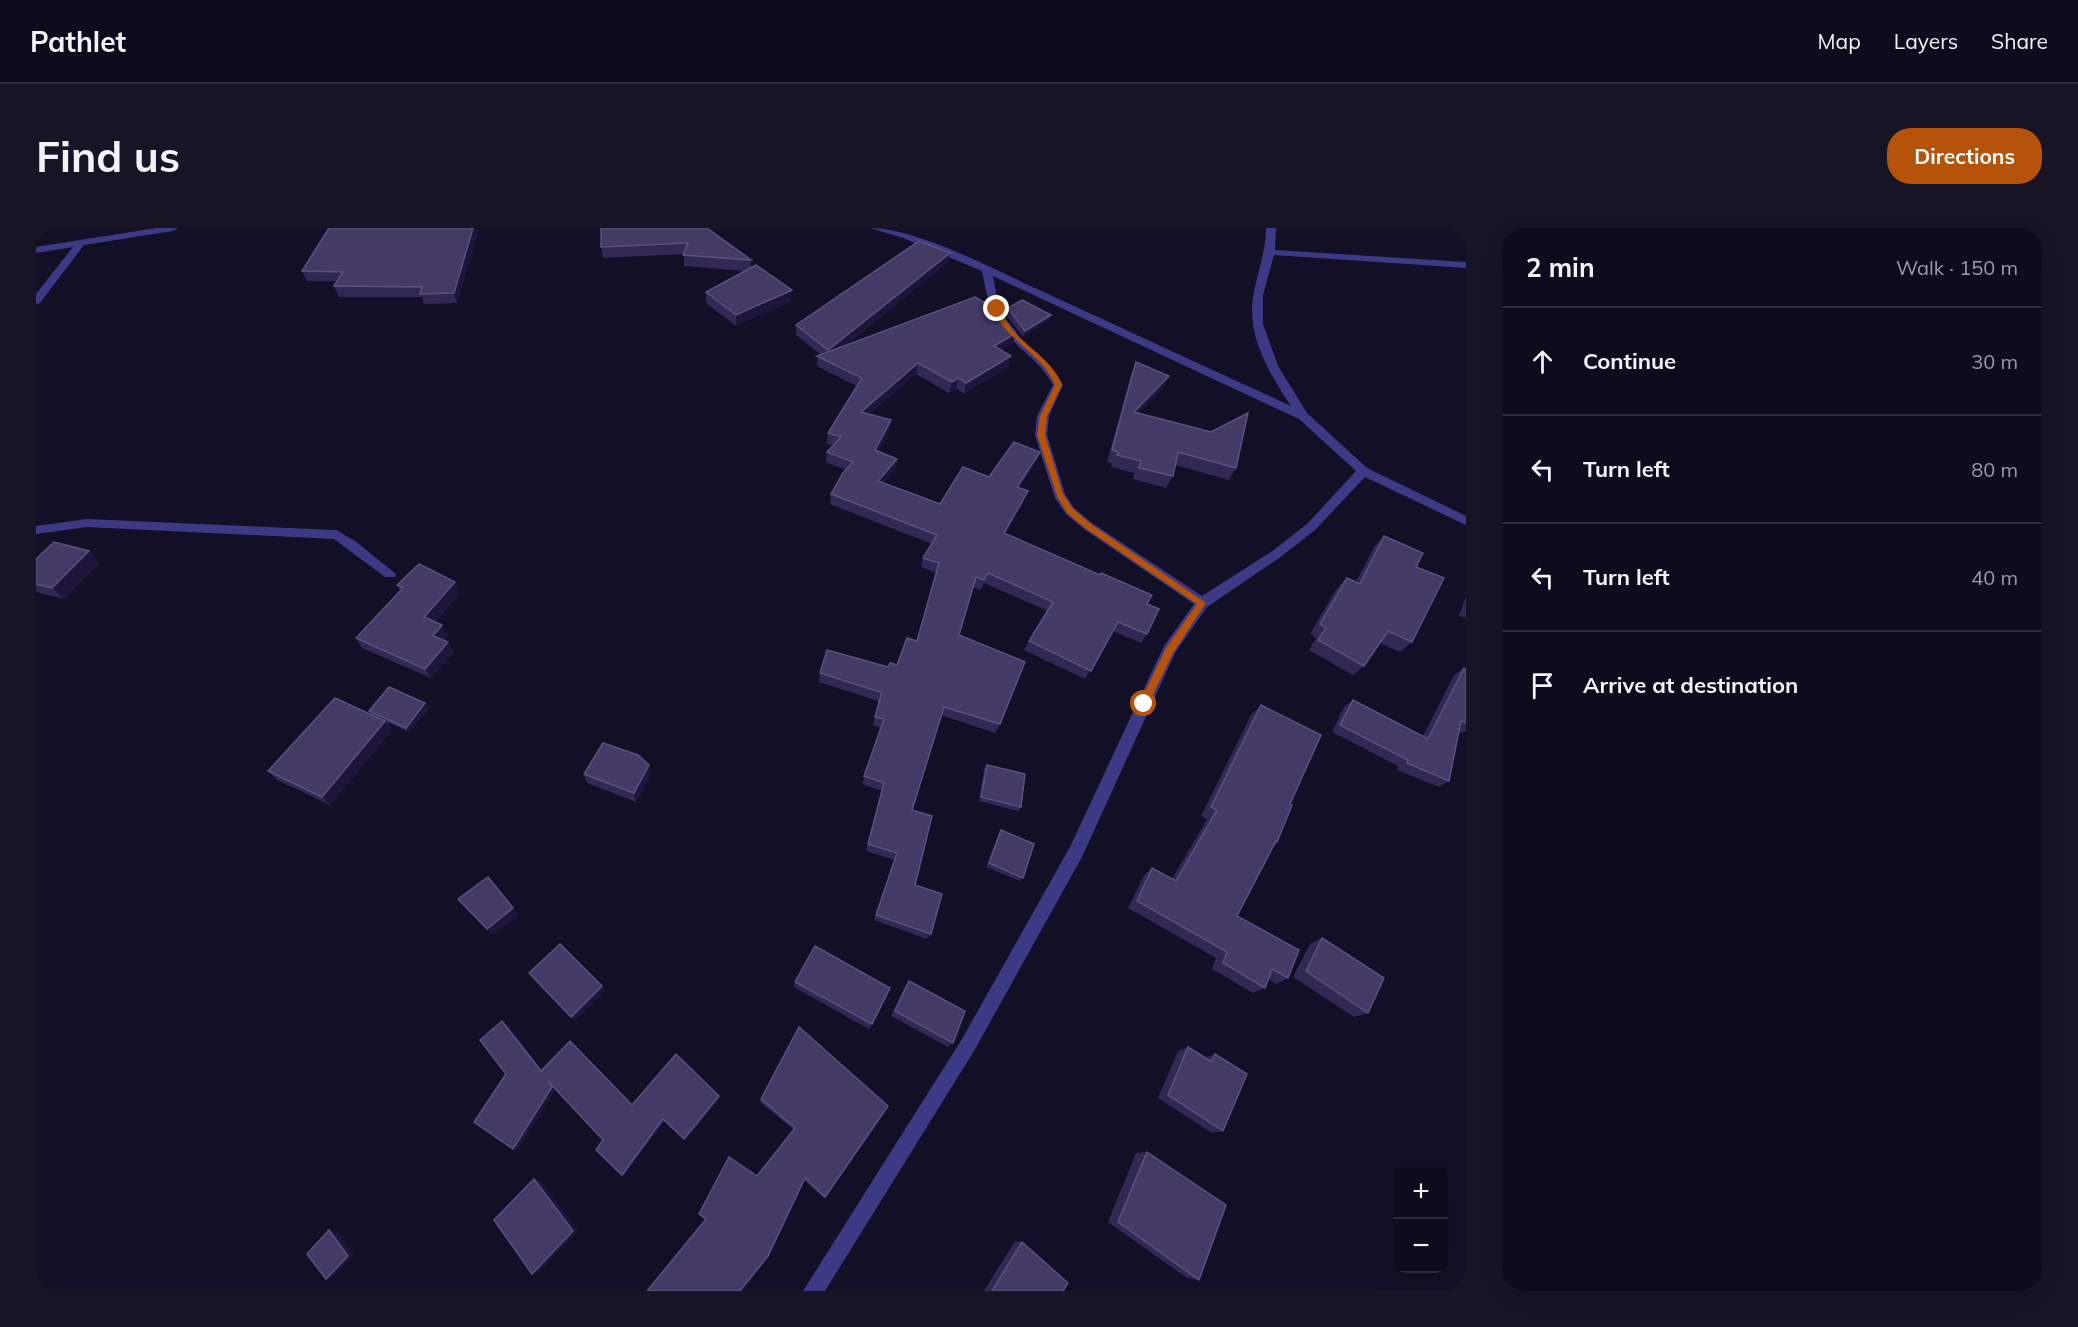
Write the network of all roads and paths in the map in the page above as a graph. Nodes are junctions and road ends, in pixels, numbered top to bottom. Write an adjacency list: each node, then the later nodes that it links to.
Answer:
1 (173, 228): 4 (street)
2 (875, 228): 8 (street)
3 (1271, 228): 6 (street)
4 (81, 243): 5 (street); 9 (street)
5 (36, 250)
6 (1270, 252): 7 (street); 10 (street)
7 (1466, 265)
8 (987, 269): 10 (street); 15 (street)
9 (36, 301)
10 (1303, 416): 11 (street)
11 (1363, 471): 12 (street); 15 (street)
12 (1466, 521)
13 (36, 530): 14 (street)
14 (390, 574)
15 (1202, 603): 16 (street)
16 (813, 1291)

